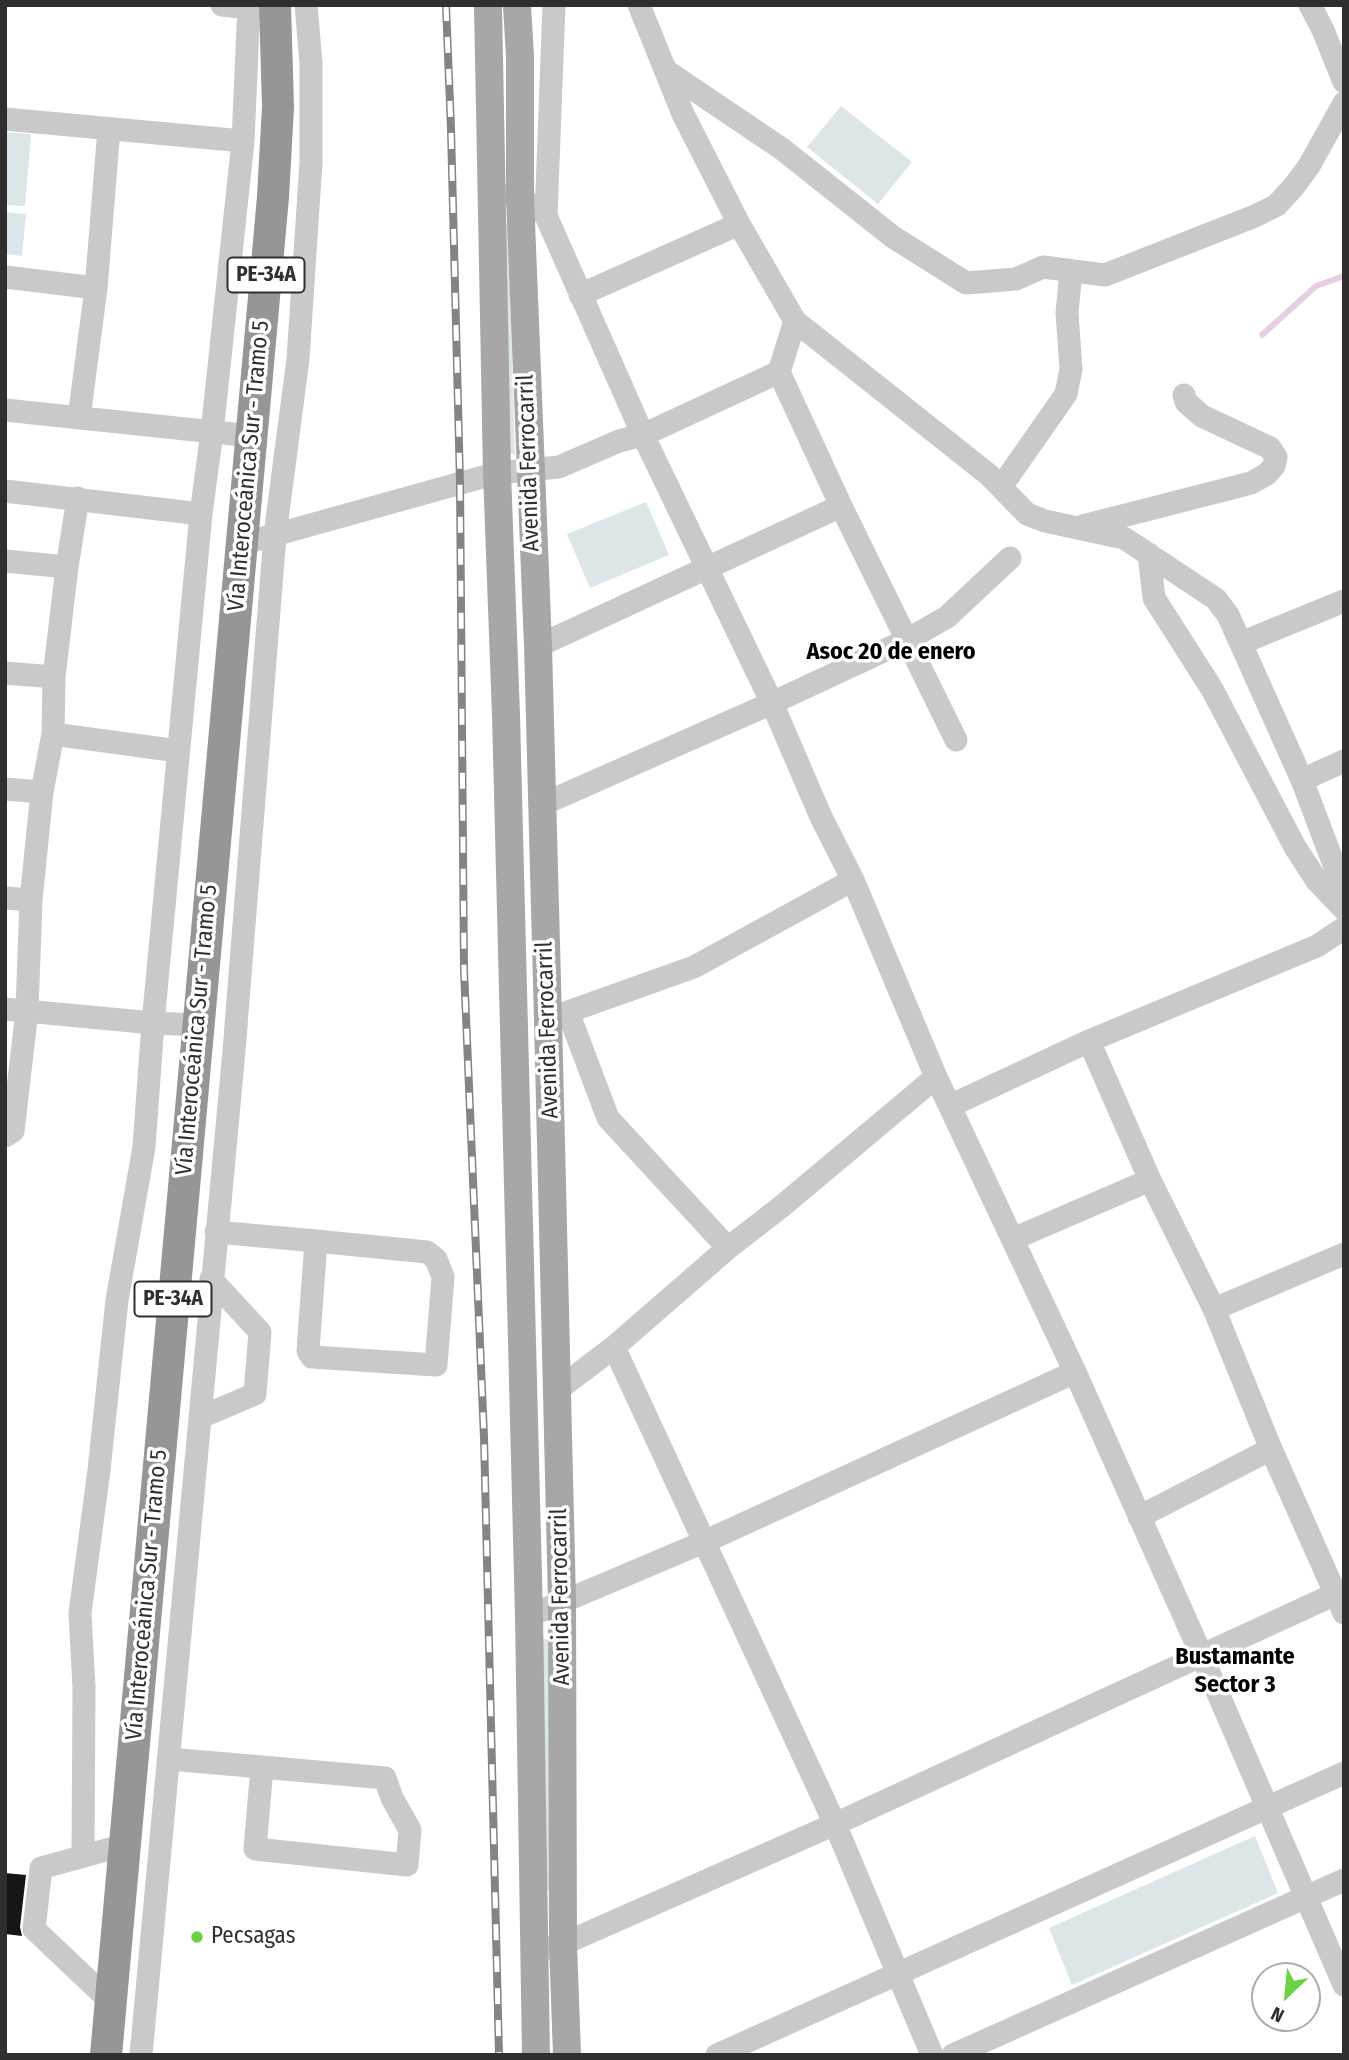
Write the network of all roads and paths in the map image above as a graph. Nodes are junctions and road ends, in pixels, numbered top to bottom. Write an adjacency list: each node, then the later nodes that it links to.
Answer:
1 (222, 5): 8 (street)
2 (306, 5): 40 (street)
3 (488, 5): 16 (main road, Avenida Ferrocarril)
4 (517, 5): 17 (main road, Avenida Ferrocarril)
5 (554, 5): 18 (street)
6 (639, 5): 10 (street)
7 (1310, 5): 9 (street)
8 (258, 6): 15 (street); 31 (highway, Vía Interoceánica Sur - Tramo 5 / PE-34A)
9 (1334, 36): 11 (street)
10 (665, 70): 19 (street); 20 (street)
11 (1344, 82)
12 (1344, 103): 20 (street)
13 (5, 119): 14 (street)
14 (110, 129): 15 (street); 22 (street)
15 (243, 141): 29 (street)
16 (491, 192): 17 (street); 33 (main road, Avenida Ferrocarril)
17 (520, 197): 18 (street); 32 (main road, Avenida Ferrocarril)
18 (547, 216): 23 (street)
19 (739, 224): 23 (street); 24 (street)
20 (1071, 271): 34 (street)
21 (5, 277): 22 (street)
22 (96, 288): 28 (street)
23 (580, 295): 30 (street)
24 (795, 321): 25 (street); 34 (street)
25 (779, 372): 30 (street); 37 (street)
26 (1184, 395): 39 (street)
27 (5, 410): 28 (street)
28 (79, 418): 29 (street)
29 (212, 432): 31 (street); 38 (street)
30 (643, 435): 32 (street); 46 (street)
31 (252, 436): 41 (highway, Vía Interoceánica Sur - Tramo 5 / PE-34A)
32 (530, 471): 33 (street); 50 (main road, Avenida Ferrocarril)
33 (497, 473): 40 (street); 93 (main road, Avenida Ferrocarril)
34 (1001, 487): 39 (street)
35 (5, 491): 36 (street)
36 (78, 498): 38 (street); 45 (street)
37 (841, 506): 46 (street); 48 (street)
38 (201, 514): 56 (street)
39 (1079, 527): 42 (street)
40 (275, 535): 41 (street); 77 (street)
41 (242, 544): 71 (highway, Vía Interoceánica Sur - Tramo 5 / PE-34A)
42 (1149, 554): 49 (street); 66 (street)
43 (1010, 558): 48 (street)
44 (5, 561): 45 (street)
45 (67, 567): 52 (street)
46 (706, 568): 50 (street); 53 (street)
47 (1344, 601): 49 (street)
48 (906, 640): 53 (street); 55 (street)
49 (1241, 643): 58 (street)
50 (538, 646): 61 (main road, Avenida Ferrocarril)
51 (5, 673): 52 (street)
52 (54, 677): 54 (street)
53 (772, 703): 61 (street); 62 (street)
54 (53, 734): 56 (street); 60 (street)
55 (956, 740)
56 (178, 751): 70 (street)
57 (1344, 761): 58 (street)
58 (1302, 780): 63 (street)
59 (5, 789): 60 (street)
60 (41, 792): 65 (street)
61 (541, 805): 69 (main road, Avenida Ferrocarril)
62 (853, 880): 69 (street); 73 (street)
63 (1344, 891)
64 (5, 898): 65 (street)
65 (32, 900): 68 (street)
66 (1344, 909)
67 (1344, 928): 72 (street)
68 (16, 1010): 70 (street); 75 (street)
69 (558, 1015): 80 (street); 86 (main road, Avenida Ferrocarril)
70 (153, 1023): 71 (street); 101 (street)
71 (197, 1025): 100 (highway, Vía Interoceánica Sur - Tramo 5 / PE-34A)
72 (1089, 1041): 74 (street); 76 (street)
73 (936, 1077): 74 (street); 80 (street)
74 (950, 1105): 78 (street)
75 (5, 1136)
76 (1150, 1180): 78 (street); 83 (street)
77 (216, 1232): 79 (street); 82 (street)
78 (1013, 1239): 85 (street)
79 (316, 1241): 79 (street)
80 (728, 1248): 84 (street)
81 (1344, 1254): 83 (street)
82 (211, 1279): 87 (street); 87 (street)
83 (1214, 1309): 88 (street)
84 (614, 1347): 86 (street); 90 (street)
85 (1075, 1372): 89 (street); 90 (street)
86 (556, 1391): 92 (main road, Avenida Ferrocarril)
87 (201, 1417): 95 (street)
88 (1271, 1449): 89 (street); 91 (street)
89 (1139, 1517): 94 (street)
90 (705, 1542): 92 (street); 99 (street)
91 (1341, 1599): 94 (street)
92 (562, 1601): 93 (street); 104 (main road, Avenida Ferrocarril)
93 (528, 1616): 105 (main road, Avenida Ferrocarril)
94 (1201, 1654): 98 (street); 99 (street)
95 (169, 1759): 96 (street); 110 (street)
96 (262, 1767): 96 (street)
97 (1344, 1773): 98 (street)
98 (1267, 1808): 103 (street); 106 (street)
99 (835, 1824): 104 (street); 106 (street)
100 (124, 1845): 101 (street); 108 (highway, Vía Interoceánica Sur - Tramo 5 / PE-34A)
101 (83, 1856): 108 (street)
102 (1344, 1880): 103 (street)
103 (1305, 1897): 107 (street); 115 (street)
104 (564, 1944): 105 (street); 112 (main road, Avenida Ferrocarril)
105 (533, 1952): 111 (main road, Avenida Ferrocarril)
106 (898, 1974): 113 (street); 114 (street)
107 (1344, 1985)
108 (111, 2001): 109 (highway, Vía Interoceánica Sur - Tramo 5 / PE-34A)
109 (106, 2055)
110 (141, 2055)
111 (536, 2055)
112 (567, 2055)
113 (717, 2055)
114 (932, 2055)
115 (953, 2055)

